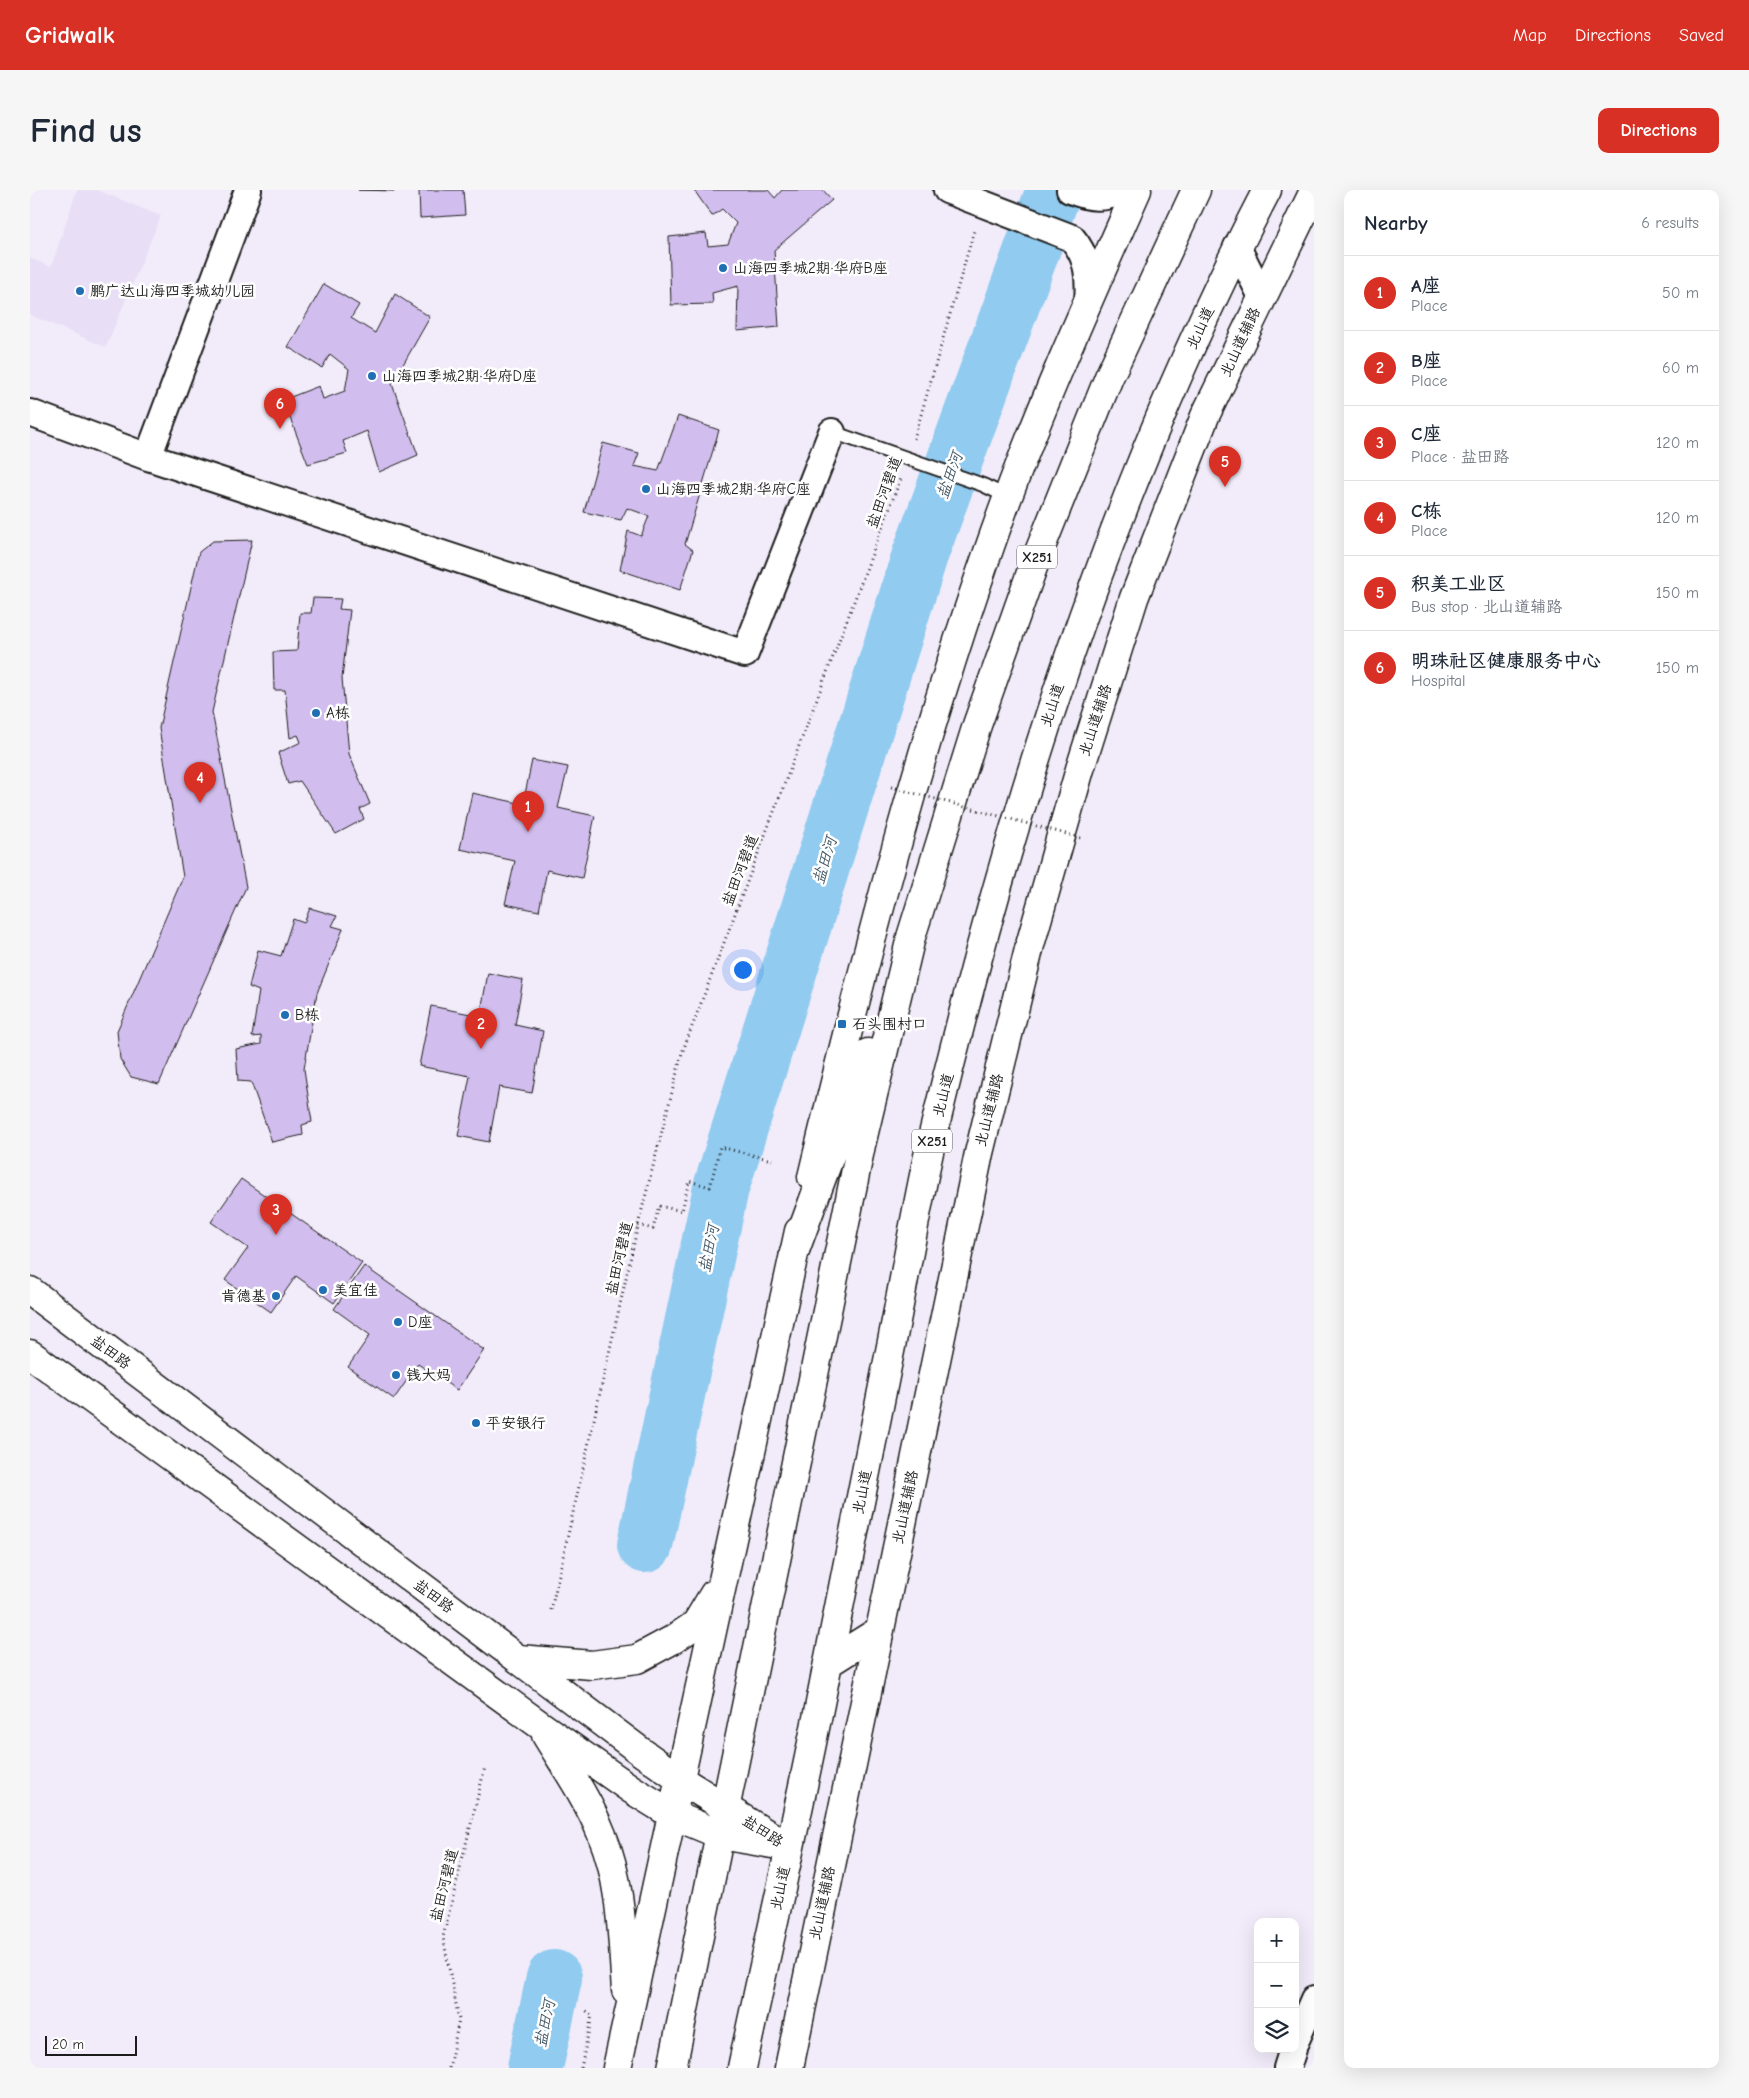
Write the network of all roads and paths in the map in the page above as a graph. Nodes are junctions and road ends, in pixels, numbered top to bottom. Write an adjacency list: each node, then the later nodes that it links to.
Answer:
1 (248, 190): 15 (street)
2 (947, 190): 9 (street)
3 (1123, 190): 8 (street)
4 (1137, 190): 12 (street)
5 (1196, 190): 20 (street, X251)
6 (1267, 190): 10 (street, 北山道 / X251)
7 (1314, 191): 11 (street, 北山道辅路)
8 (1079, 194)
9 (982, 204): 12 (street); 16 (path, 盐田河碧道)
10 (1237, 247): 11 (street); 30 (street, 北山道 / X251)
11 (1262, 298): 28 (street, 北山道辅路)
12 (1088, 301): 17 (street)
13 (30, 413): 15 (street)
14 (832, 432): 15 (street); 16 (lane)
15 (148, 457)
16 (908, 459): 17 (lane); 22 (path, 盐田河碧道)
17 (1008, 497): 23 (street)
18 (892, 787): 19 (path, bridge)
19 (1081, 838)
20 (911, 937): 23 (street); 34 (street, X251)
21 (772, 1160): 22 (path)
22 (638, 1225): 27 (path, 盐田河碧道)
23 (794, 1253): 26 (street)
24 (30, 1291): 29 (street, 盐田路)
25 (30, 1354): 31 (street, 盐田路)
26 (723, 1578): 29 (street); 33 (street)
27 (551, 1610)
28 (879, 1631): 30 (street); 48 (street, 北山道辅路)
29 (519, 1659): 33 (street, 盐田路)
30 (828, 1663): 37 (street, 北山道 / X251)
31 (540, 1726): 35 (street, 盐田路); 40 (street)
32 (485, 1767): 43 (path, 盐田河碧道)
33 (681, 1780): 34 (street, 盐田路); 35 (street)
34 (727, 1807): 36 (street, X251); 37 (street, 盐田路)
35 (673, 1815): 36 (street, 盐田路); 40 (street)
36 (721, 1836): 37 (street, 盐田路); 46 (street, X251)
37 (788, 1847): 47 (street, 北山道 / X251)
38 (1314, 1999): 41 (street)
39 (584, 2009): 44 (path)
40 (628, 2017): 45 (street)
41 (1299, 2033)
42 (1292, 2053): 49 (street)
43 (449, 2068)
44 (581, 2068)
45 (617, 2068)
46 (672, 2068)
47 (742, 2068)
48 (789, 2068)
49 (1286, 2068)

